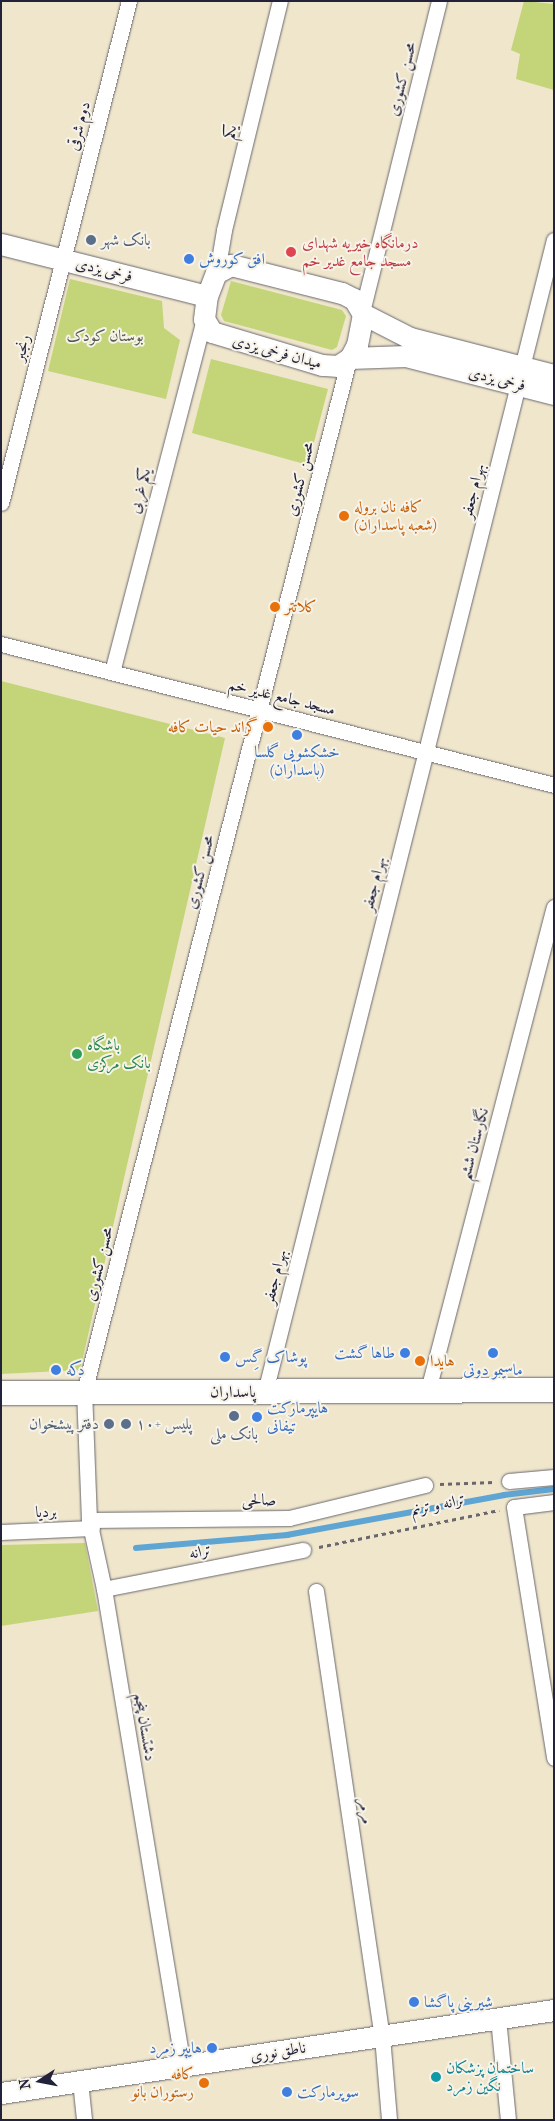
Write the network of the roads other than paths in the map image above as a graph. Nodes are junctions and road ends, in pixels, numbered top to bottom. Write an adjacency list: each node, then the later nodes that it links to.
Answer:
1 (129, 1): 6 (street, دوم شرقی)
2 (280, 1): 7 (street, یکم)
3 (439, 1): 9 (street, محسن کشوری)
4 (554, 240): 13 (street, بهرام جعفر)
5 (1, 244): 6 (main road, فرخی یزدی)
6 (62, 259): 8 (main road, فرخی یزدی); 15 (street, رنجبر)
7 (217, 272): 8 (main road); 9 (main road)
8 (207, 296): 10 (main road)
9 (362, 313): 11 (main road); 13 (main road, فرخی یزدی)
10 (204, 319): 11 (main road, میدان فرخی یزدی); 17 (street, یکم غربی)
11 (350, 358): 13 (main road, فرخی یزدی); 18 (street, محسن کشوری)
12 (554, 375): 13 (main road, فرخی یزدی)
13 (520, 376): 14 (main road, فرخی یزدی); 19 (street, بهرام جعفر)
14 (554, 394)
15 (1, 503)
16 (1, 644): 17 (street, مسجد جامع غدیر خم)
17 (112, 672): 18 (street, مسجد جامع غدیر خم)
18 (260, 710): 19 (street, مسجد جامع غدیر خم); 24 (street, محسن کشوری)
19 (426, 752): 20 (street, مسجد جامع غدیر خم); 25 (street, بهرام جعفر)
20 (554, 785)
21 (554, 907): 22 (street, نگارستان ششم)
22 (428, 1390): 23 (main road, پاسداران); 25 (main road, پاسداران)
23 (554, 1390)
24 (84, 1392): 25 (main road, پاسداران); 26 (main road, پاسداران); 31 (street, دشتستان پنجم)
25 (265, 1392)
26 (1, 1393)
27 (554, 1477): 28 (street)
28 (509, 1481)
29 (425, 1485): 31 (street, صالحی)
30 (554, 1502): 36 (street)
31 (90, 1524): 32 (street, بردیا); 34 (street, دشتستان پنجم)
32 (1, 1532)
33 (304, 1550): 34 (street, ترانه)
34 (104, 1589): 40 (street, دشتستان پنجم)
35 (316, 1591): 39 (street, مرمر)
36 (554, 1758)
37 (554, 2010): 38 (main road, ناطق نوری)
38 (498, 2018): 39 (main road, ناطق نوری); 45 (street)
39 (382, 2036): 40 (main road, ناطق نوری); 44 (street, مرمر)
40 (183, 2066): 41 (main road, ناطق نوری)
41 (80, 2082): 42 (main road, ناطق نوری); 43 (street)
42 (1, 2093)
43 (84, 2120)
44 (389, 2120)
45 (508, 2120)

